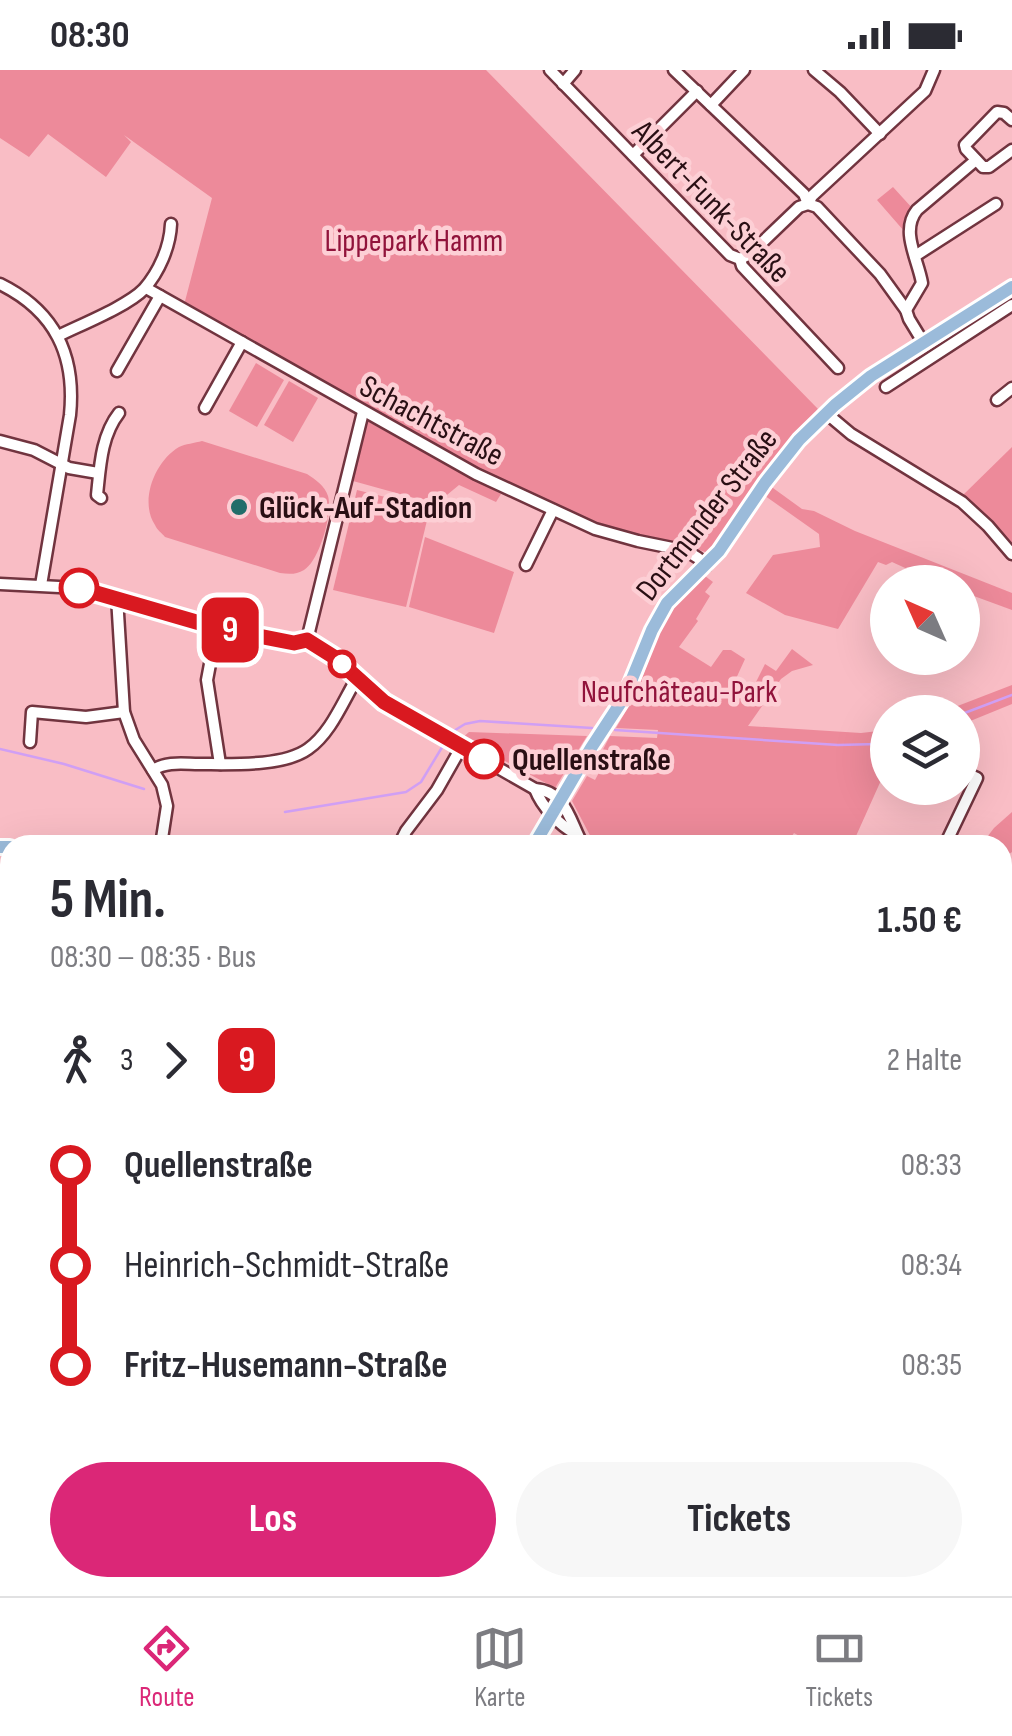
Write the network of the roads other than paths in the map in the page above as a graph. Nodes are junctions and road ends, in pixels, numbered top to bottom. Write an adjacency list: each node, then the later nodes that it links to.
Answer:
1 (550, 70): 7 (street, Albert-Funk-Straße)
2 (575, 70): 7 (street)
3 (674, 70): 8 (street)
4 (744, 70): 9 (street)
5 (814, 70): 11 (street)
6 (934, 70): 11 (street)
7 (563, 84): 13 (street, Albert-Funk-Straße)
8 (697, 91): 9 (street); 13 (street)
9 (711, 105): 15 (street)
10 (1012, 120): 14 (street)
11 (880, 134): 15 (street)
12 (1012, 150): 14 (street)
13 (633, 154): 19 (street, Albert-Funk-Straße)
14 (976, 160): 18 (street)
15 (808, 204): 19 (street); 25 (street)
16 (996, 204): 18 (street)
17 (171, 224): 22 (street)
18 (916, 256): 25 (street)
19 (740, 260): 30 (street, Albert-Funk-Straße)
20 (0, 284): 26 (street)
21 (1012, 287): 27 (main road, Dortmunder Straße)
22 (146, 288): 23 (street, Schachtstraße); 26 (street)
23 (160, 296): 28 (street, Schachtstraße); 32 (street)
24 (1012, 305): 31 (street)
25 (908, 312): 27 (street)
26 (58, 336): 41 (street)
27 (926, 340): 29 (main road, Dortmunder Straße)
28 (242, 342): 36 (street); 37 (street, Schachtstraße)
29 (903, 355): 31 (street); 39 (main road, Dortmunder Straße)
30 (838, 368)
31 (913, 370): 33 (street)
32 (117, 371)
33 (886, 386)
34 (1012, 388): 35 (street)
35 (997, 400)
36 (205, 408)
37 (363, 412): 44 (street, Schachtstraße); 52 (street)
38 (119, 414): 42 (street)
39 (823, 416): 45 (street); 47 (main road, Dortmunder Straße)
40 (0, 440): 41 (street)
41 (62, 465): 42 (street); 49 (street)
42 (98, 473): 43 (street)
43 (101, 498)
44 (553, 510): 46 (street); 47 (street, Schachtstraße)
45 (1012, 554)
46 (526, 565)
47 (706, 566): 60 (main road, Dortmunder Straße)
48 (0, 584): 49 (street)
49 (41, 585): 50 (street)
50 (117, 598): 51 (street); 54 (street)
51 (217, 628): 52 (street); 57 (street)
52 (307, 640): 53 (street)
53 (357, 678): 56 (street); 57 (street)
54 (124, 712): 55 (street); 58 (street)
55 (30, 742)
56 (462, 746): 59 (street); 65 (street)
57 (220, 764): 58 (street)
58 (153, 770): 64 (street)
59 (535, 789): 60 (street); 62 (street)
60 (560, 801): 62 (main road, Dortmunder Straße); 63 (street)
61 (964, 805): 67 (street)
62 (552, 814): 63 (street); 66 (main road, Dortmunder Straße)
63 (576, 834)
64 (163, 835)
65 (404, 835)
66 (540, 835)
67 (950, 835)

